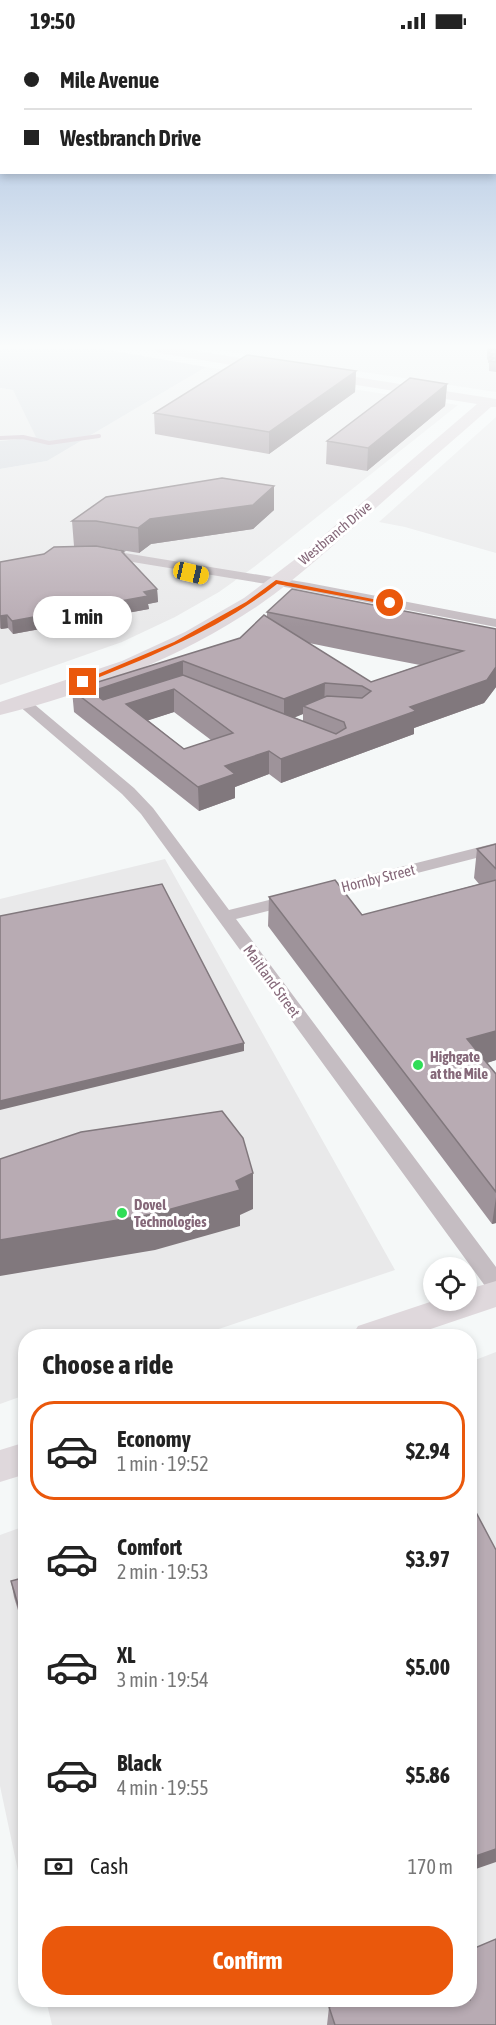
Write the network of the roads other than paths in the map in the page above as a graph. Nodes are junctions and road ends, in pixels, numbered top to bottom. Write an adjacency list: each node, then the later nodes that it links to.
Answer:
1 (445, 442): 3 (street, Westbranch Drive)
2 (89, 552): 3 (street)
3 (272, 586): 4 (street); 5 (street); 6 (street, Westbranch Drive)
4 (496, 623)
5 (496, 636)
6 (23, 702): 7 (street, Westbranch Drive); 9 (street, Maitland Street)
7 (0, 709)
8 (496, 848): 9 (street, Hornby Street)
9 (225, 915): 10 (street, Maitland Street)
10 (496, 1284)
11 (496, 1294): 12 (street)
12 (391, 1329)
13 (18, 1460): 14 (street)
14 (0, 1466)

